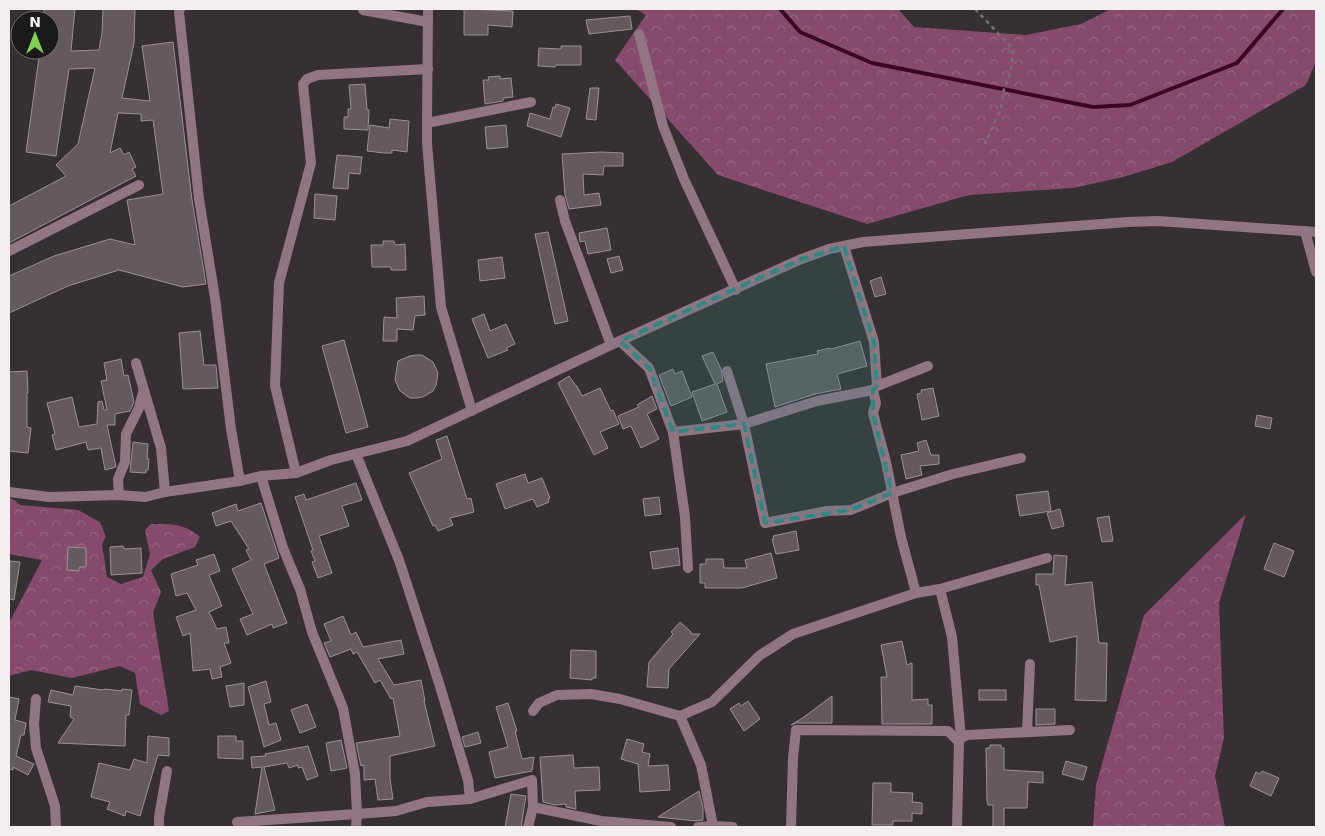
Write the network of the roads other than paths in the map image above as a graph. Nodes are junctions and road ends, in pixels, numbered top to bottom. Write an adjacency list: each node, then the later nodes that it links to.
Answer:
1 (180, 9): 30 (street)
2 (428, 9): 4 (street)
3 (363, 10): 4 (street)
4 (428, 22): 6 (street)
5 (639, 34): 16 (street)
6 (428, 69): 8 (street); 28 (street)
7 (531, 102): 8 (street)
8 (427, 122): 23 (street)
9 (139, 184): 14 (street)
10 (560, 200): 17 (street)
11 (1305, 231): 12 (street); 13 (street); 15 (street)
12 (1316, 232)
13 (844, 246): 16 (street); 21 (street)
14 (9, 251)
15 (1316, 272)
16 (736, 290): 17 (street)
17 (616, 343): 23 (street); 25 (street)
18 (136, 363): 22 (street)
19 (928, 366): 21 (street)
20 (727, 372): 24 (street)
21 (875, 388): 24 (street); 33 (street)
22 (144, 390): 32 (street); 34 (street)
23 (472, 412): 26 (street)
24 (744, 424): 25 (street); 33 (street)
25 (673, 432): 36 (street)
26 (356, 454): 28 (street); 47 (street)
27 (1021, 458): 33 (street)
28 (296, 473): 29 (street)
29 (261, 476): 30 (street); 49 (street)
30 (240, 481): 32 (street)
31 (9, 492): 34 (street)
32 (165, 492): 34 (street)
33 (892, 493): 38 (street)
34 (119, 495)
35 (1047, 558): 37 (street)
36 (688, 568)
37 (940, 589): 38 (street); 45 (street)
38 (916, 594): 42 (street)
39 (1030, 664): 44 (street)
40 (36, 699): 52 (street)
41 (533, 711): 42 (street)
42 (680, 716): 51 (street)
43 (1070, 730): 44 (street)
44 (1027, 731): 45 (street)
45 (960, 740): 59 (street); 60 (street)
46 (167, 771): 53 (street)
47 (470, 799): 48 (street); 49 (street)
48 (533, 807): 55 (street); 56 (street)
49 (357, 814): 50 (street); 54 (street)
50 (237, 822)
51 (713, 826): 57 (street); 58 (street)
52 (56, 827)
53 (159, 827)
54 (356, 827)
55 (528, 827)
56 (671, 827)
57 (698, 827)
58 (733, 827)
59 (791, 827)
60 (957, 827)

